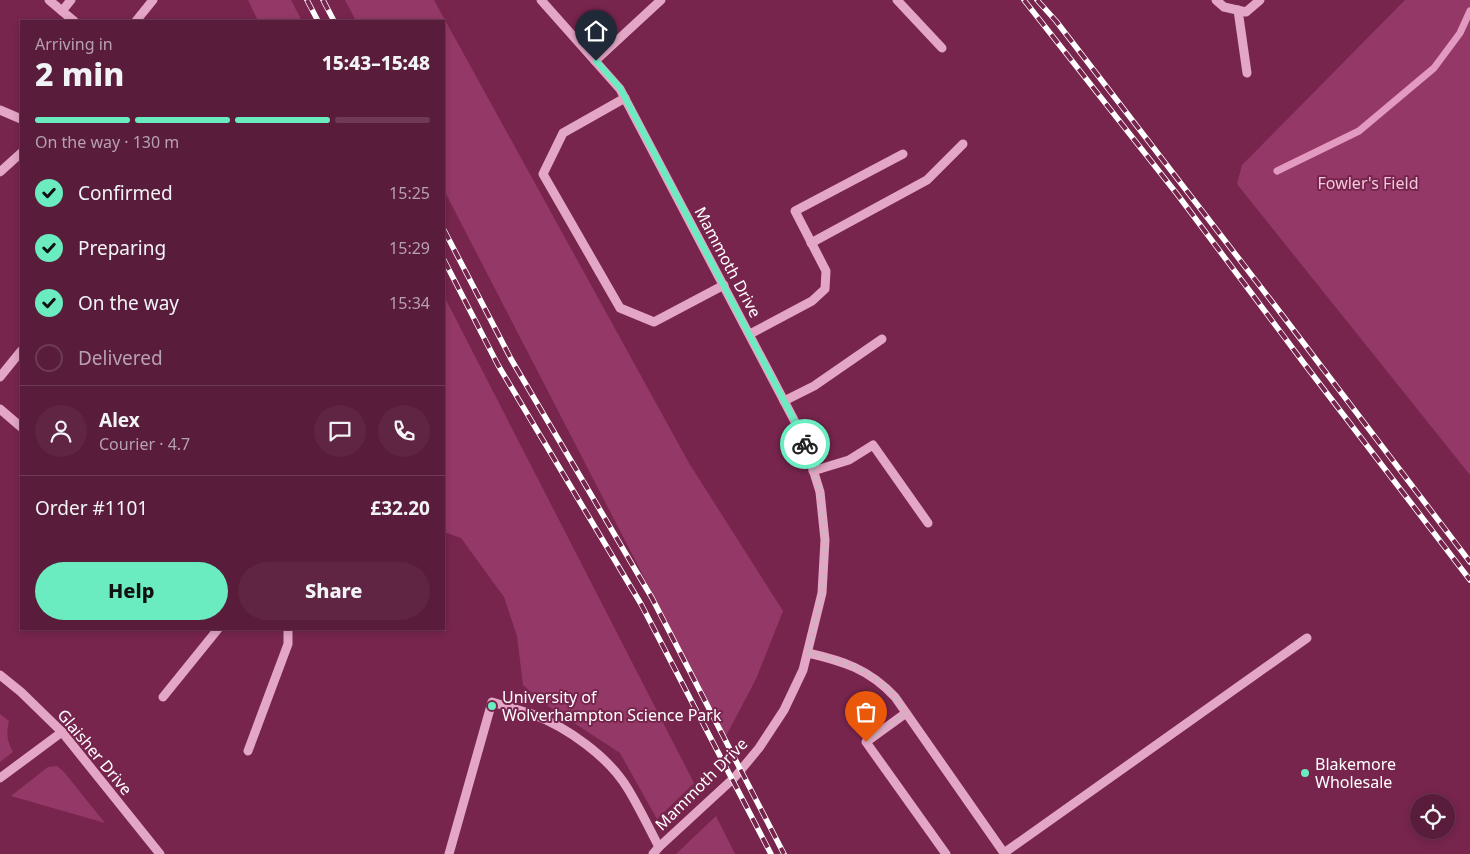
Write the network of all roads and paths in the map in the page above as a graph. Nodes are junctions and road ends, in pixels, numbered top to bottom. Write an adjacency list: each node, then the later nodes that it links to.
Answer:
1 (50, 0): 10 (street)
2 (71, 0): 10 (street)
3 (153, 0): 12 (street)
4 (541, 0): 14 (street, Mammoth Drive)
5 (661, 0): 14 (street)
6 (897, 0): 13 (street)
7 (1216, 0): 9 (street)
8 (1260, 0): 9 (street)
9 (1238, 10): 15 (street)
10 (62, 11): 11 (street)
11 (73, 20)
12 (137, 20)
13 (942, 48)
14 (596, 61): 16 (street, Mammoth Drive)
15 (1247, 72)
16 (625, 98): 24 (street, Mammoth Drive); 24 (street)
17 (0, 110): 18 (street)
18 (20, 119)
19 (963, 144): 23 (street)
20 (20, 154): 22 (street)
21 (903, 154): 23 (street)
22 (0, 172)
23 (811, 243): 25 (street)
24 (724, 285): 25 (street, Mammoth Drive)
25 (750, 334): 29 (street, Mammoth Drive)
26 (882, 339): 29 (street)
27 (20, 352): 28 (street)
28 (0, 377)
29 (784, 401): 32 (street, Mammoth Drive)
30 (0, 409): 31 (street)
31 (20, 426)
32 (813, 471): 33 (street); 37 (street, Mammoth Drive)
33 (928, 523)
34 (217, 630): 39 (street)
35 (288, 630): 42 (street)
36 (1307, 638): 40 (street)
37 (808, 653): 40 (street); 44 (street, Mammoth Drive)
38 (0, 675): 41 (street, Glaisher Drive)
39 (163, 697)
40 (906, 713): 47 (street)
41 (62, 732): 43 (street); 45 (street, Glaisher Drive)
42 (248, 751)
43 (0, 778)
44 (656, 850): 46 (street)
45 (160, 854)
46 (449, 854)
47 (946, 854)

